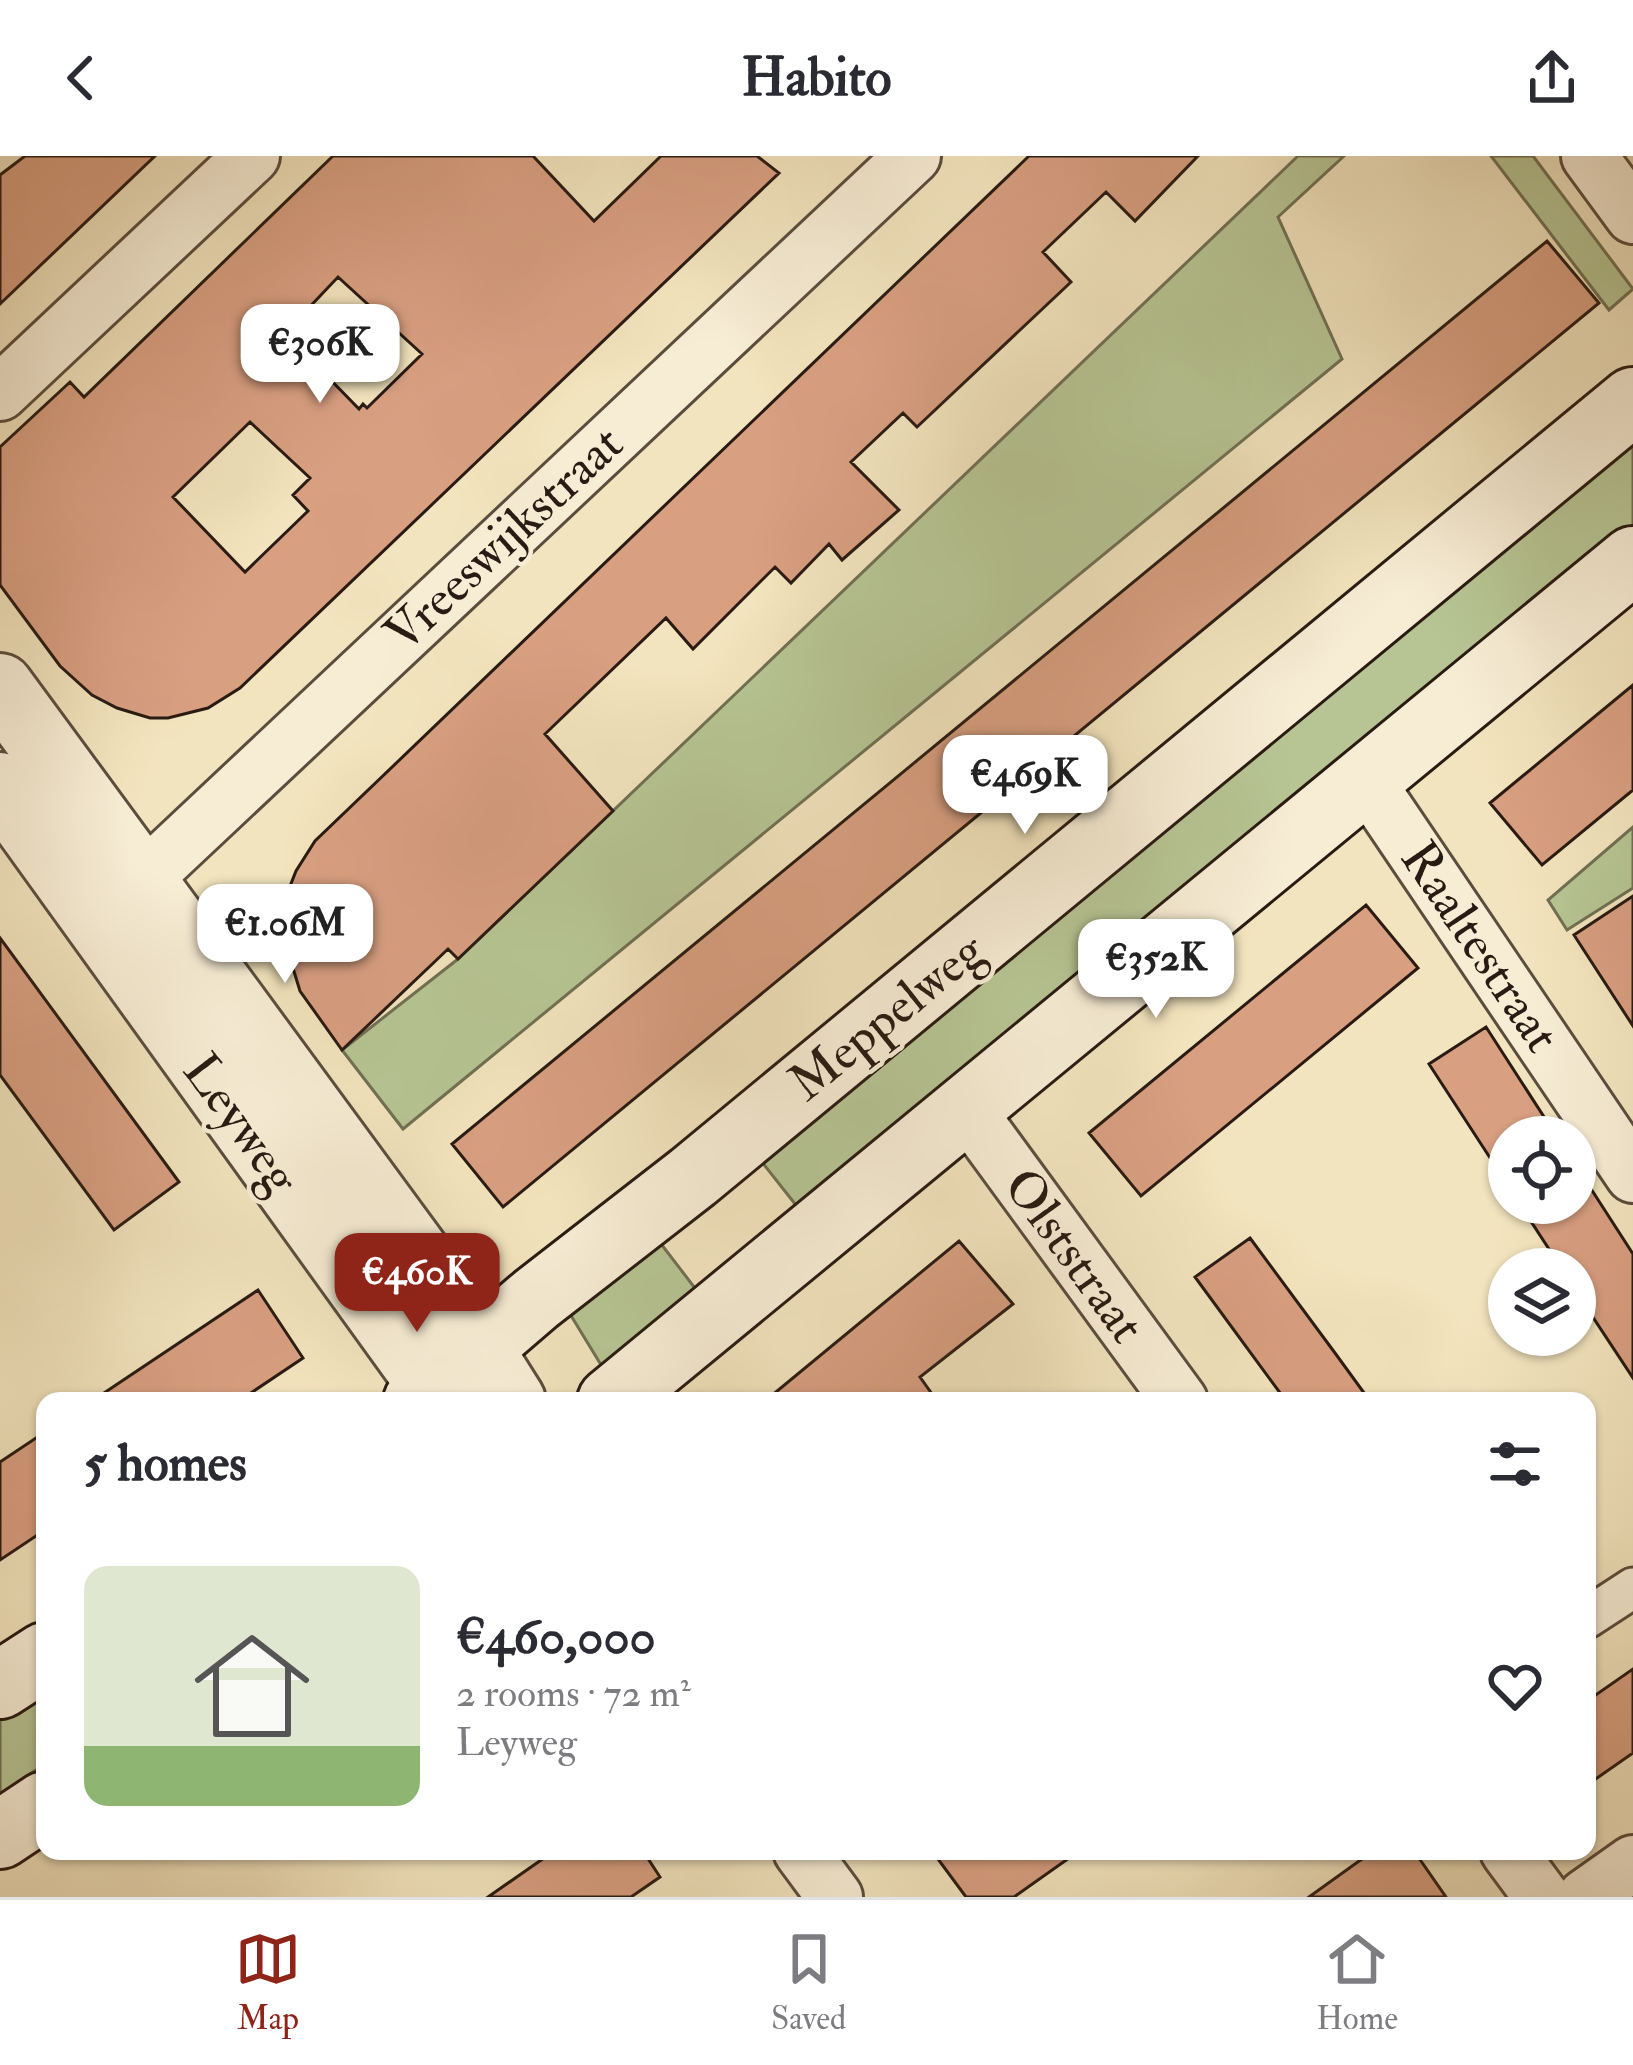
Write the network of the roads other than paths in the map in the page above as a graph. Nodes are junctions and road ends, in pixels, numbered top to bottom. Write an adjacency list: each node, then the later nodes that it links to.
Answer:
1 (914, 156): 11 (street, Vreeswijkstraat)
2 (1588, 156): 4 (street)
3 (249, 157): 5 (street)
4 (1633, 216)
5 (0, 393)
6 (1633, 401): 15 (main road, Meppelweg)
7 (1633, 560): 9 (main road)
8 (0, 687): 11 (main road, Leyweg)
9 (1366, 780): 13 (main road); 14 (street, Raaltestraat)
10 (0, 786): 12 (main road, Leyweg)
11 (143, 879): 12 (street, Vreeswijkstraat); 15 (main road, Leyweg)
12 (97, 924): 15 (main road, Leyweg)
13 (968, 1111): 16 (main road); 17 (street, Olststraat)
14 (1633, 1175)
15 (457, 1388)
16 (622, 1392)
17 (1173, 1392)
18 (1633, 1588): 19 (street)
19 (1596, 1612)
20 (36, 1662): 21 (main road)
21 (0, 1685)
22 (36, 1811): 23 (main road)
23 (0, 1835)
24 (808, 1860): 27 (street)
25 (1515, 1860): 28 (street)
26 (1633, 1863): 29 (street)
27 (835, 1897)
28 (1542, 1897)
29 (1585, 1897)

